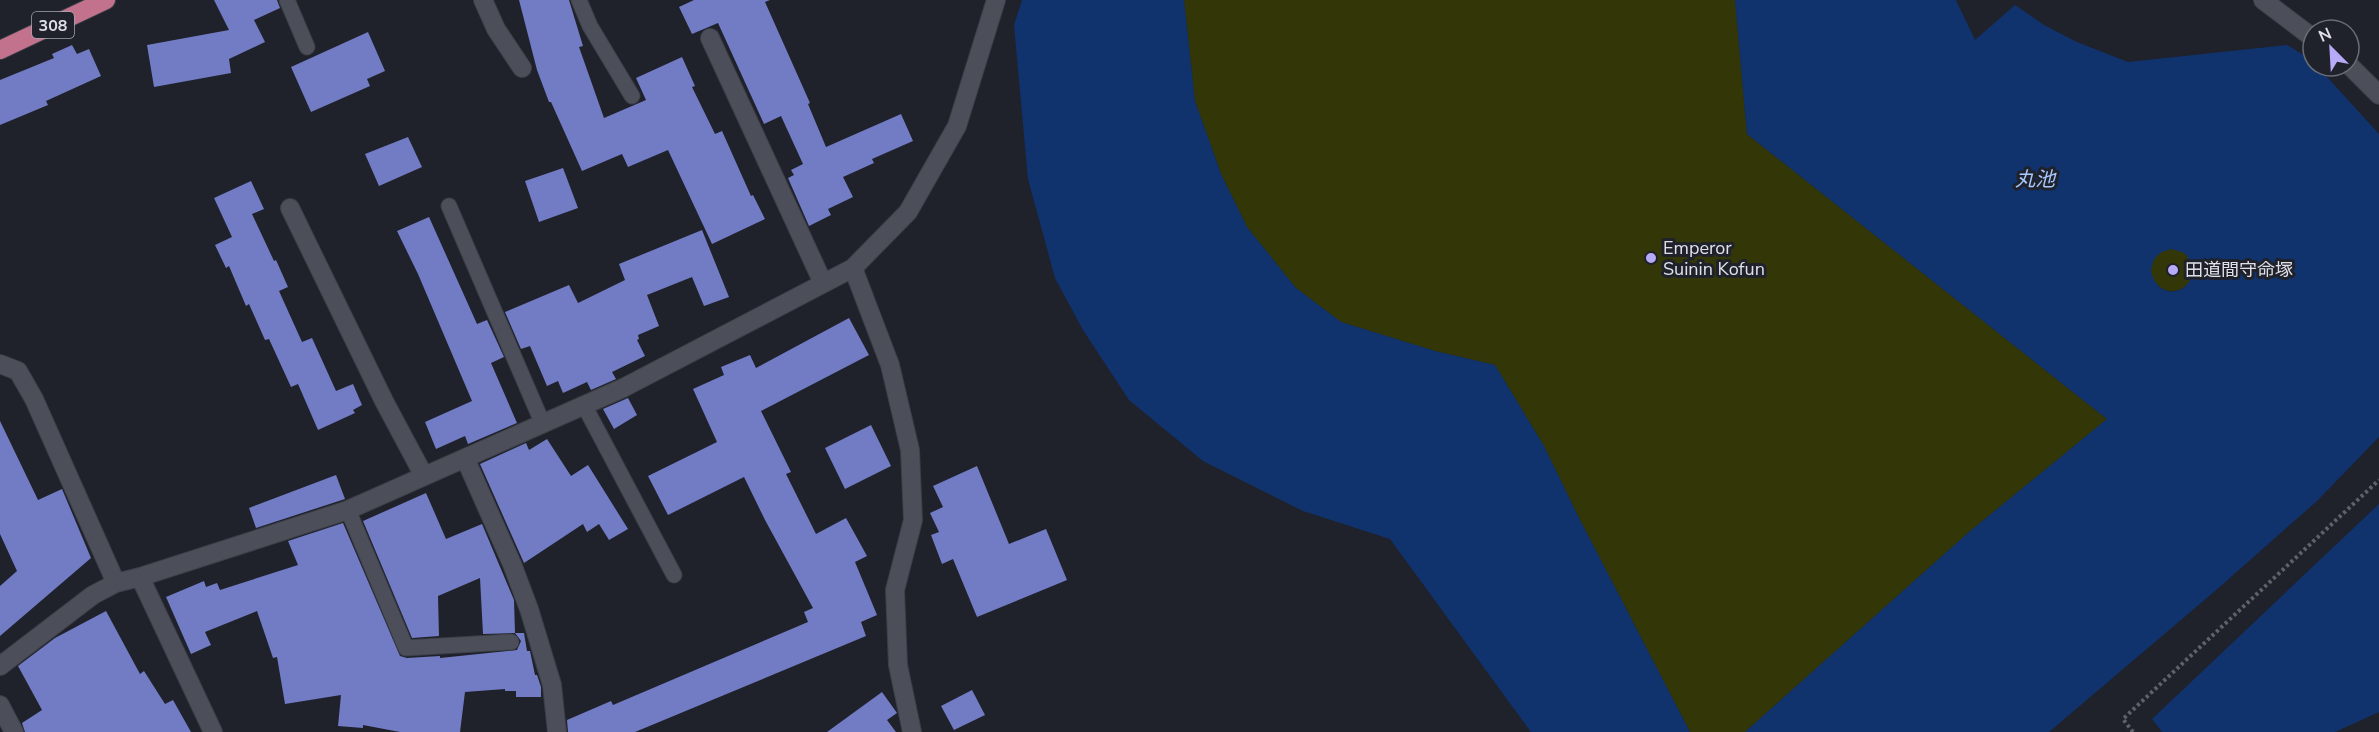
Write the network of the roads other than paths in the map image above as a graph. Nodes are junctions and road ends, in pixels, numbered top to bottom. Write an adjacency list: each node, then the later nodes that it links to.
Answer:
1 (106, 0): 9 (highway, 308)
2 (287, 0): 10 (lane)
3 (483, 0): 11 (street)
4 (579, 0): 14 (lane)
5 (996, 0): 17 (street)
6 (2263, 0): 7 (street)
7 (2301, 29)
8 (710, 38): 18 (street)
9 (1, 46)
10 (307, 47)
11 (522, 68)
12 (2361, 77): 13 (street)
13 (2379, 95)
14 (632, 96)
15 (449, 206): 21 (lane)
16 (290, 208): 23 (street)
17 (853, 268): 18 (street); 34 (street)
18 (823, 283): 20 (street)
19 (0, 364): 27 (street)
20 (584, 405): 21 (street); 25 (lane)
21 (542, 422): 22 (street)
22 (465, 458): 23 (street); 33 (street)
23 (424, 476): 24 (street)
24 (348, 510): 26 (street); 28 (lane)
25 (674, 575)
26 (140, 577): 27 (street); 32 (street)
27 (116, 583): 29 (street)
28 (511, 642)
29 (0, 666)
30 (0, 705): 31 (street)
31 (15, 732)
32 (213, 732)
33 (557, 732)
34 (912, 732)

